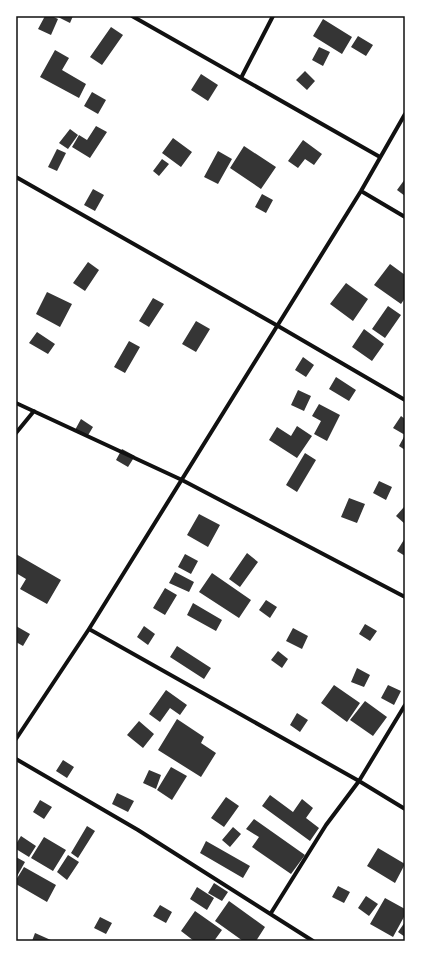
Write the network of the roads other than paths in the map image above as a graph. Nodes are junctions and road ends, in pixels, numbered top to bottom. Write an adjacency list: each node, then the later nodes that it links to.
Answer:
1 (132, 16): 3 (street)
2 (273, 16): 3 (street)
3 (241, 78): 5 (street)
4 (405, 114): 5 (street)
5 (380, 157): 7 (street)
6 (16, 177): 9 (street)
7 (361, 190): 8 (street); 9 (street)
8 (405, 217)
9 (278, 326): 10 (street); 14 (street)
10 (405, 400)
11 (16, 403): 12 (street)
12 (34, 411): 13 (street); 14 (street)
13 (16, 433)
14 (182, 480): 15 (street); 16 (street)
15 (405, 597)
16 (89, 629): 18 (street); 20 (street)
17 (405, 705): 20 (street)
18 (16, 738)
19 (16, 759): 22 (street)
20 (359, 781): 21 (street); 22 (street)
21 (405, 809)
22 (271, 913): 23 (street)
23 (313, 941)

